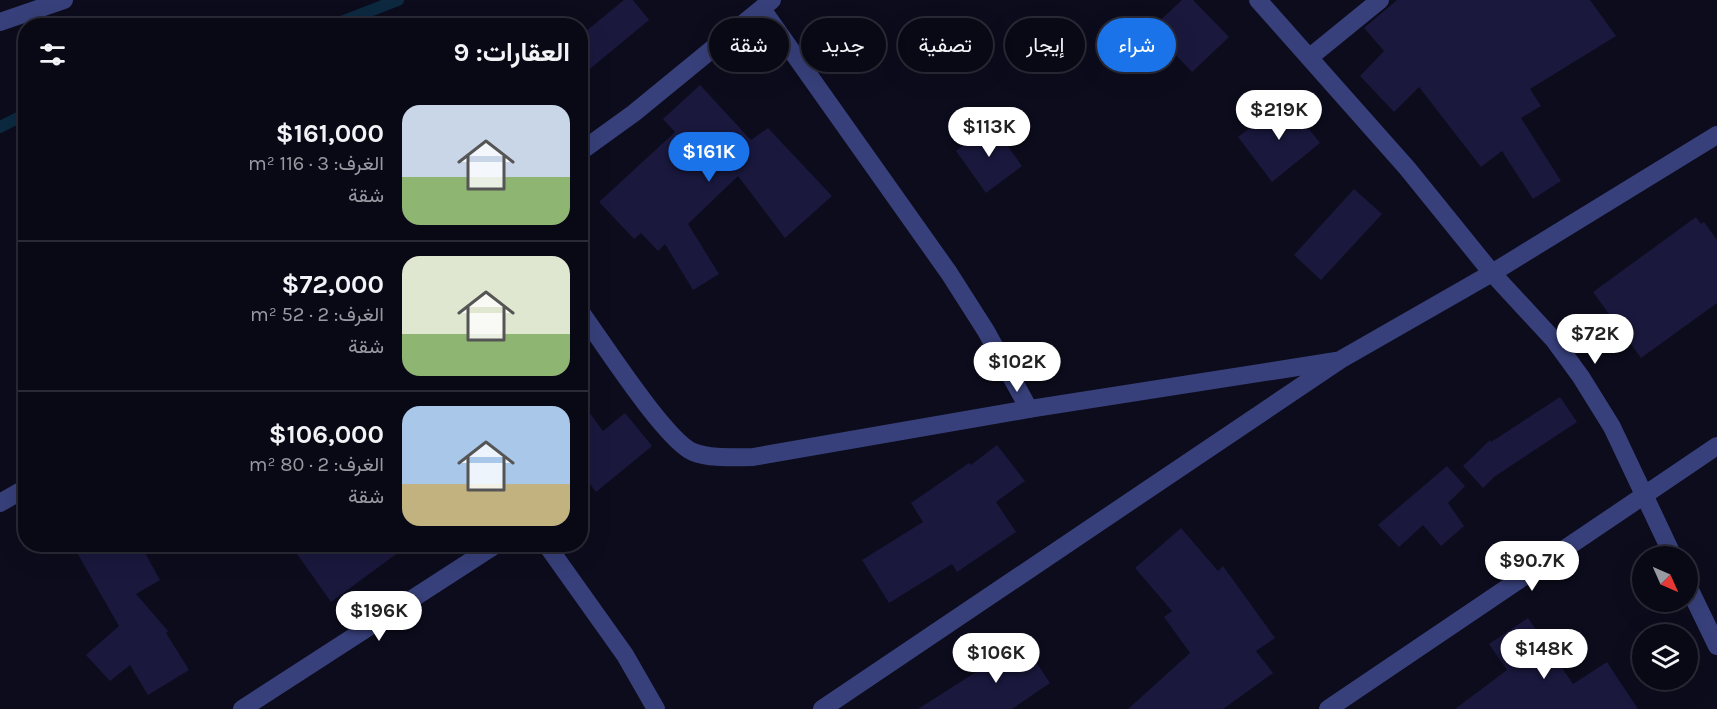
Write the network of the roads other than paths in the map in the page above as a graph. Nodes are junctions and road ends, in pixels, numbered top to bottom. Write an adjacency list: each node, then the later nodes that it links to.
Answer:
1 (64, 0): 5 (street)
2 (1258, 0): 6 (street)
3 (1380, 0): 6 (street)
4 (767, 5): 8 (street); 12 (street)
5 (0, 22)
6 (1310, 57): 9 (street)
7 (1717, 135): 9 (street)
8 (588, 146)
9 (1492, 273): 11 (street); 15 (street)
10 (588, 322): 12 (street)
11 (1340, 360): 12 (street); 24 (street)
12 (1029, 409)
13 (1717, 446): 15 (street)
14 (18, 493): 16 (street)
15 (1642, 495): 17 (street); 25 (street)
16 (0, 503)
17 (1668, 546)
18 (485, 552): 22 (street)
19 (552, 552): 23 (street)
20 (1698, 607): 21 (street)
21 (1717, 646)
22 (242, 709)
23 (656, 709)
24 (822, 709)
25 (1328, 709)

